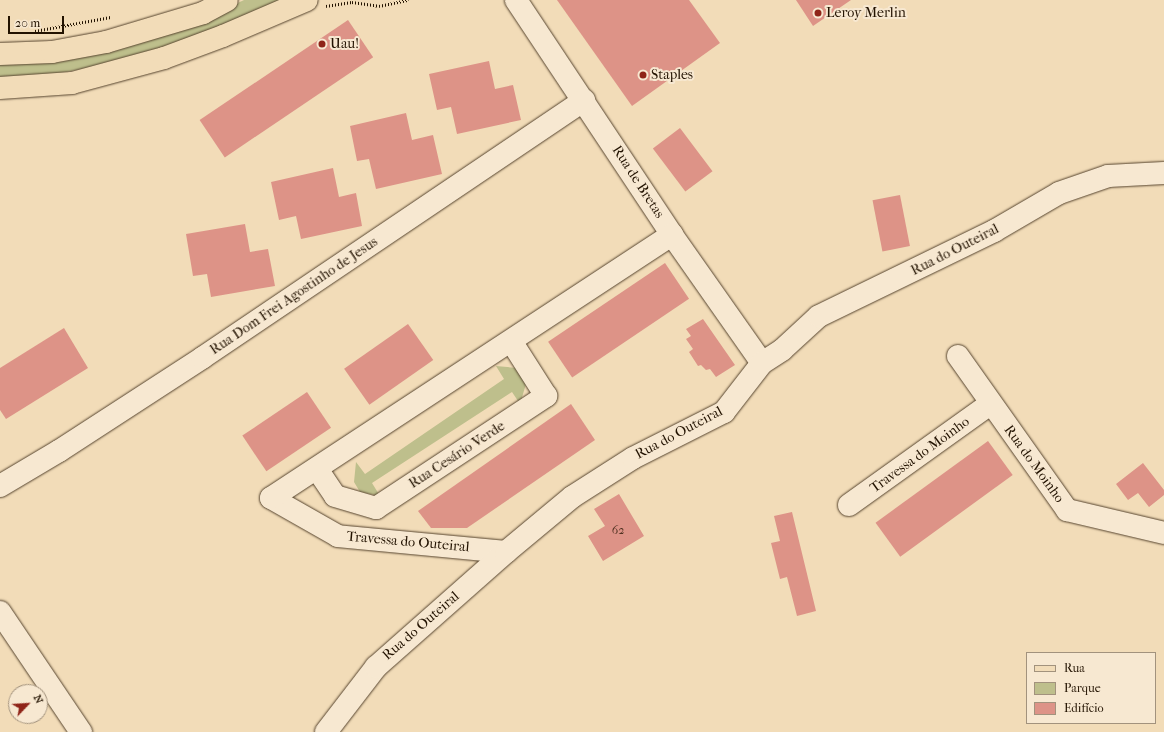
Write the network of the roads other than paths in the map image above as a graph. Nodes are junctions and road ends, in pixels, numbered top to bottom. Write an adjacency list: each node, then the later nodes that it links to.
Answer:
1 (227, 0): 4 (main road)
2 (307, 0): 5 (main road)
3 (516, 0): 6 (street, Rua de Bretas)
4 (0, 54)
5 (0, 88)
6 (584, 100): 8 (street, Rua de Bretas); 14 (street, Rua Dom Frei Agostinho de Jesus)
7 (1164, 173): 11 (street, Rua do Outeiral)
8 (672, 235): 9 (street); 11 (street, Rua de Bretas)
9 (512, 341): 13 (street); 13 (street, Rua Cesário Verde)
10 (958, 356): 12 (street, Rua do Moinho)
11 (762, 363): 17 (street, Rua do Outeiral)
12 (990, 404): 15 (street, Travessa do Moinho); 16 (street, Rua do Moinho)
13 (317, 469): 17 (street, Travessa do Outeiral)
14 (0, 486)
15 (849, 505)
16 (1164, 533)
17 (506, 552): 20 (street, Rua do Outeiral)
18 (0, 612): 19 (street)
19 (81, 732)
20 (326, 732)

